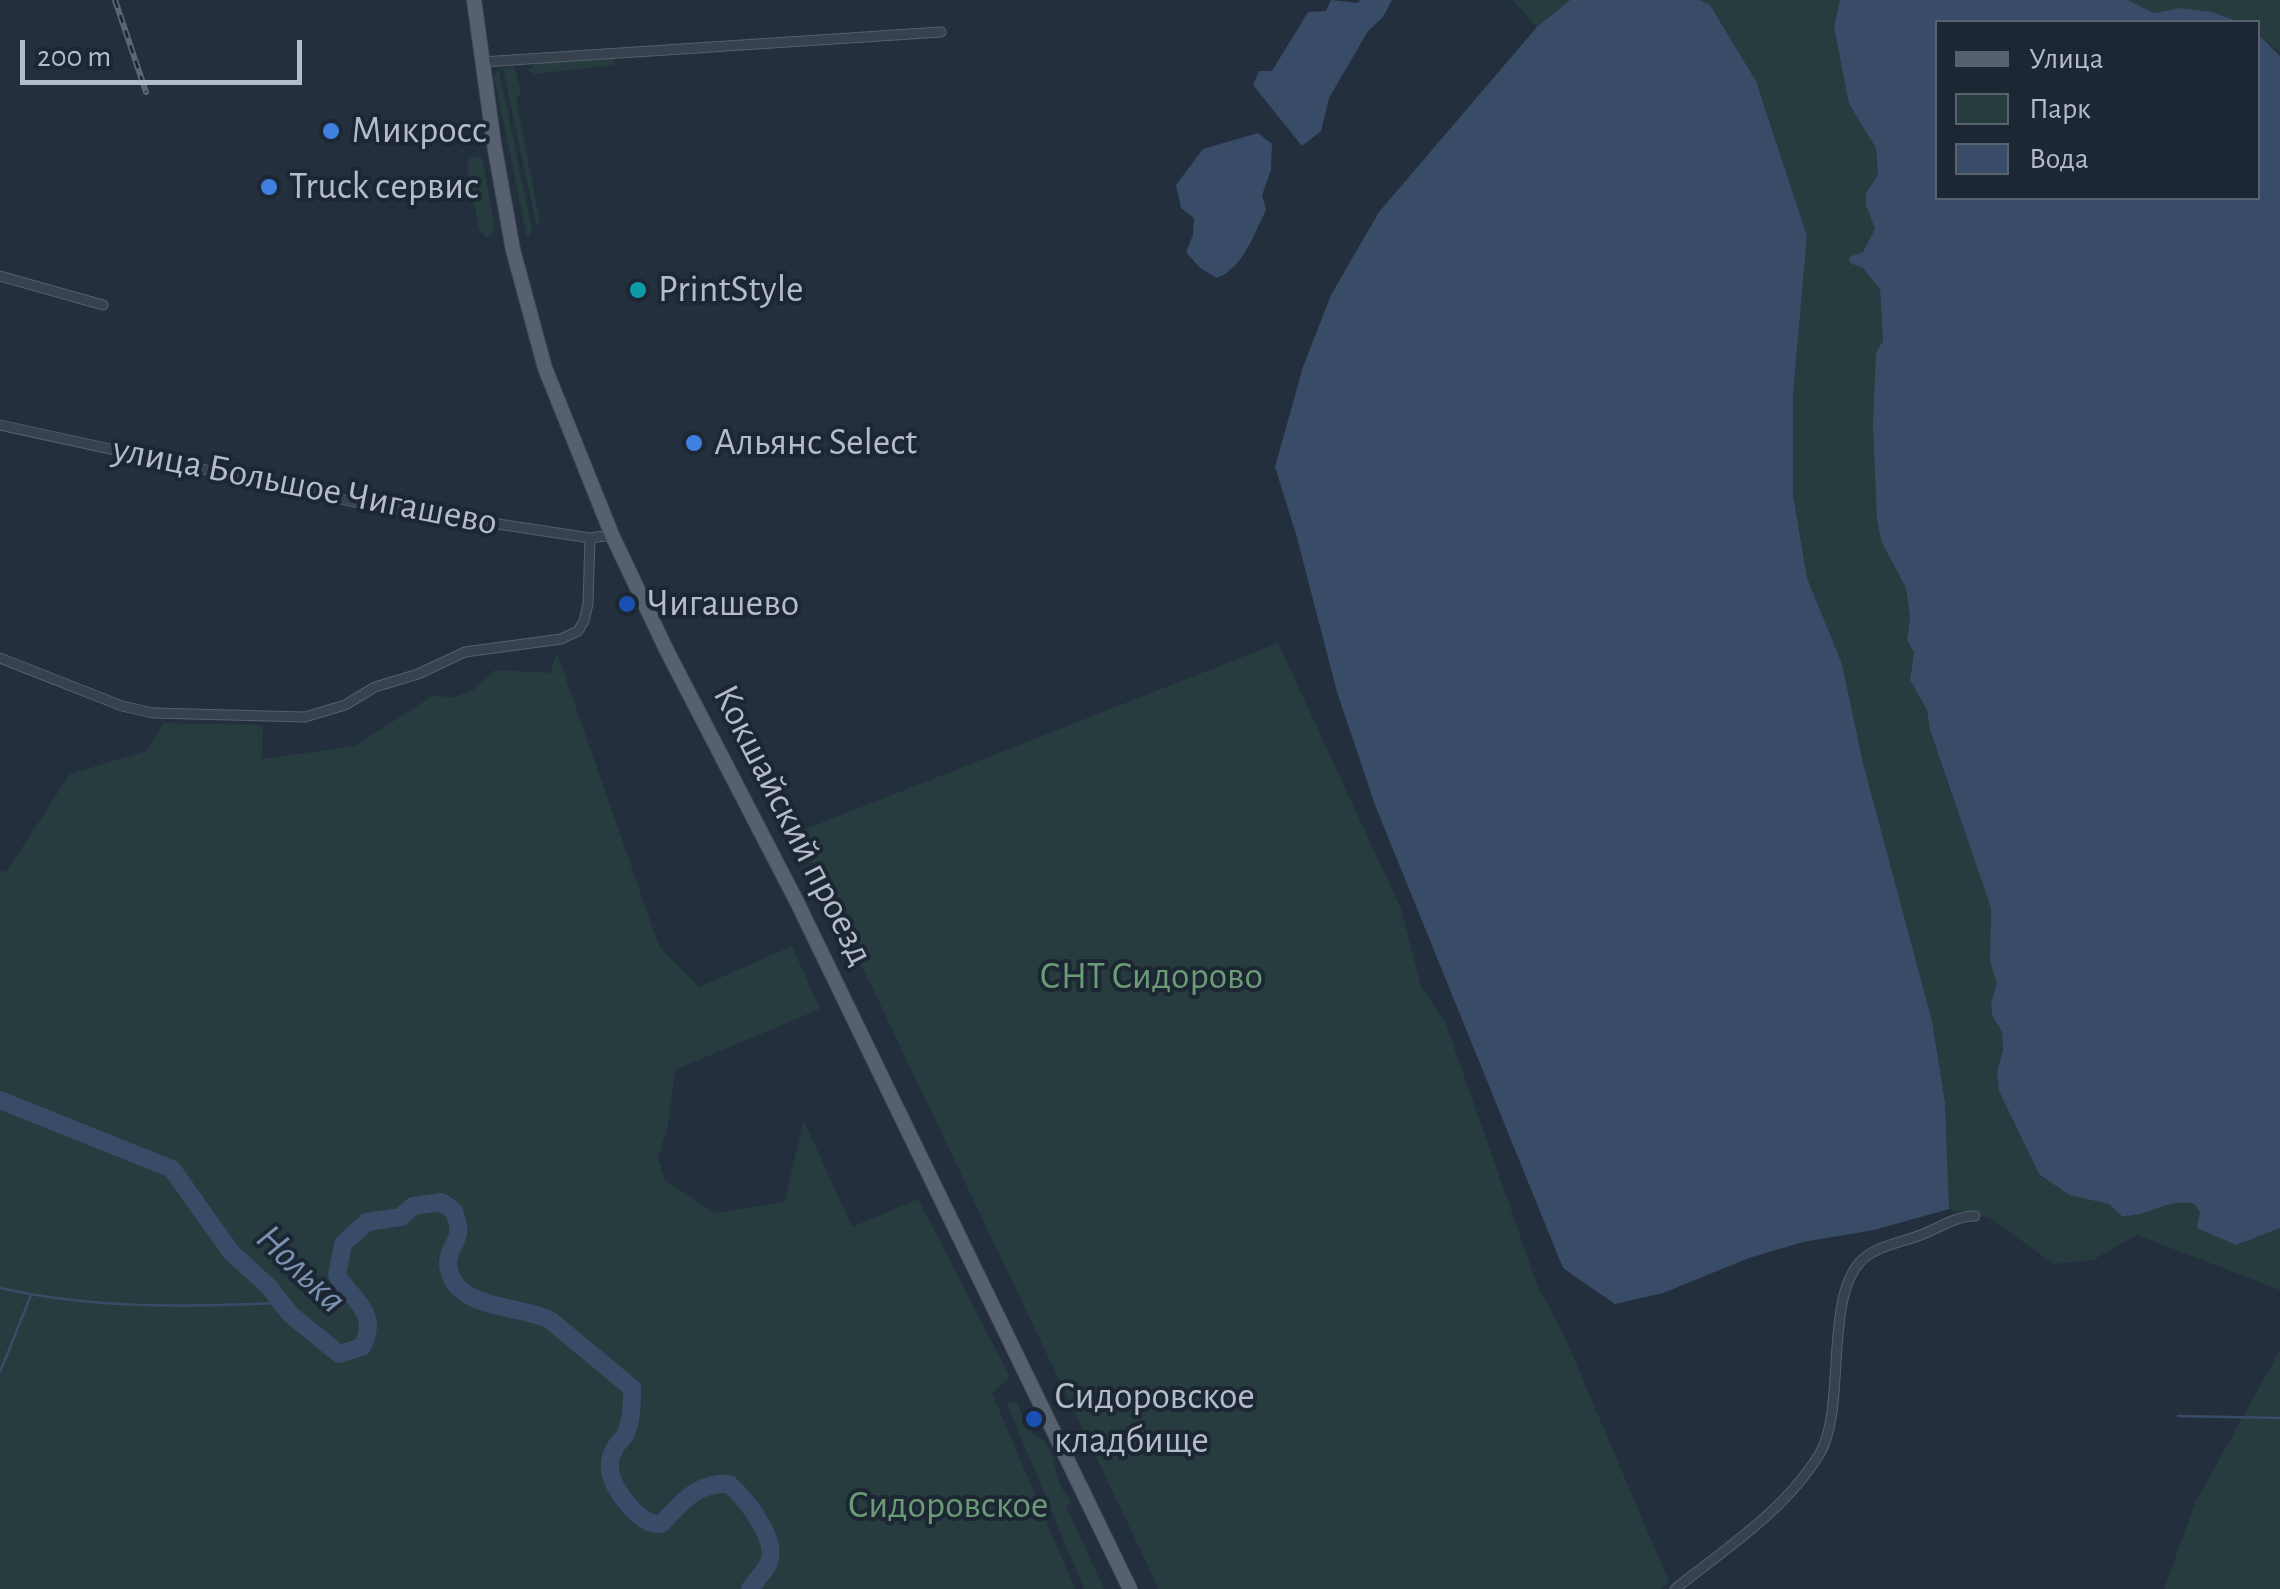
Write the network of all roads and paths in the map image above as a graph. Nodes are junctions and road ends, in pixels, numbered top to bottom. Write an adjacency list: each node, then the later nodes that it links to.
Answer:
1 (474, 0): 3 (main road, Кокшайский проезд)
2 (941, 32): 3 (street)
3 (482, 62): 7 (main road, Кокшайский проезд)
4 (0, 276): 5 (street)
5 (103, 304)
6 (0, 425): 8 (street, улица Большое Чигашево)
7 (612, 535): 8 (street, улица Большое Чигашево); 11 (main road, Кокшайский проезд)
8 (590, 538): 9 (street)
9 (0, 658)
10 (1975, 1216): 12 (street)
11 (1130, 1589)
12 (1674, 1589)

